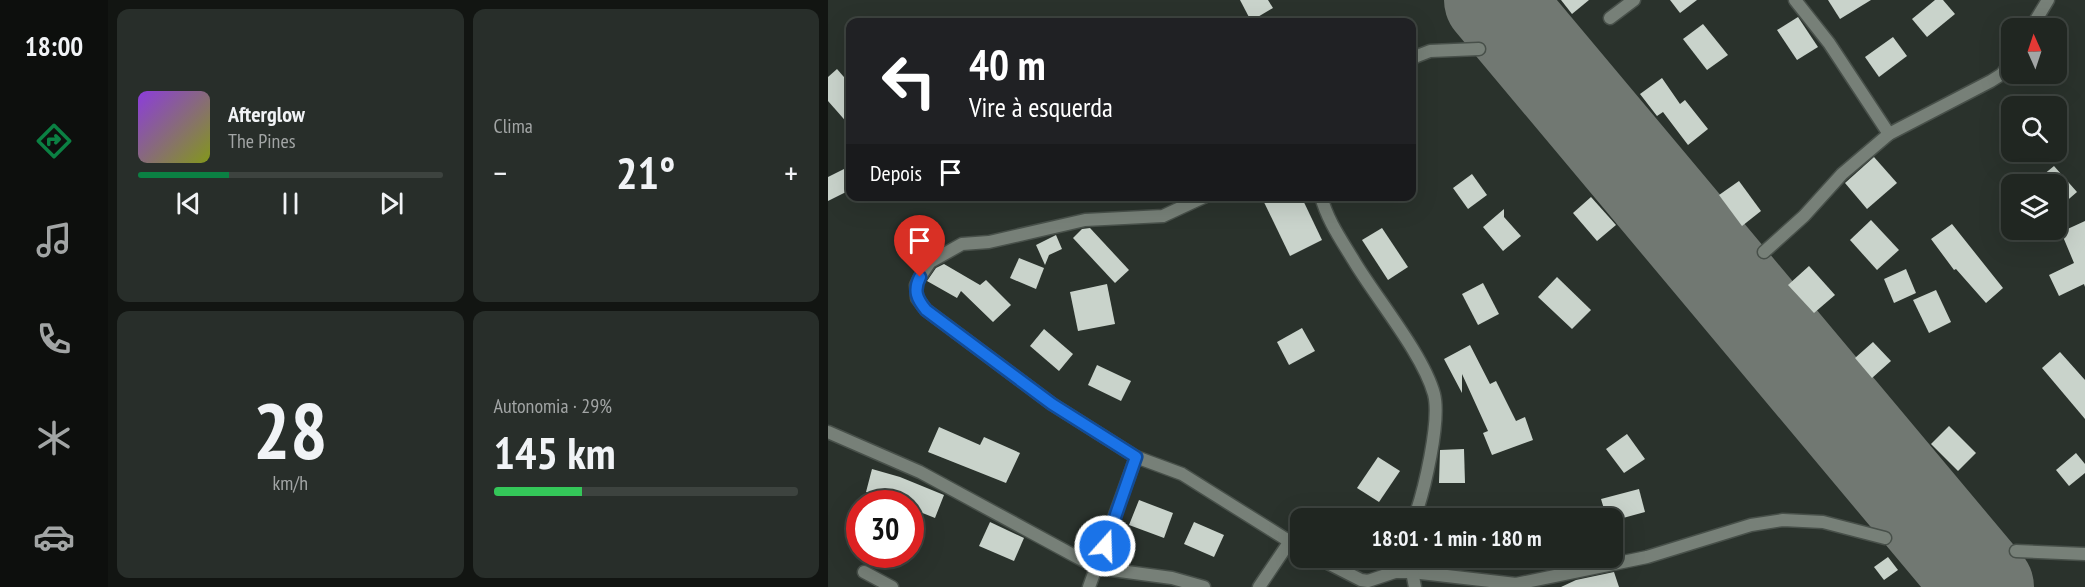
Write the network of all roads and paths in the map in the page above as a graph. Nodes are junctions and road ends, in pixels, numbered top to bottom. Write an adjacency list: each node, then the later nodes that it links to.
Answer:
1 (1634, 0): 4 (street)
2 (1795, 0): 9 (street)
3 (2048, 0): 5 (street)
4 (1610, 18)
5 (2037, 18)
6 (1479, 48): 7 (street)
7 (1416, 56)
8 (2001, 75): 9 (street)
9 (1889, 134): 12 (street)
10 (1195, 201): 14 (street)
11 (1323, 201): 15 (street)
12 (1764, 252)
13 (828, 432): 21 (street)
14 (1136, 457): 17 (street); 21 (street)
15 (1417, 508)
16 (1886, 538): 26 (street)
17 (1290, 541)
18 (1290, 550): 30 (street)
19 (2016, 551): 20 (street)
20 (2085, 554)
21 (1097, 568): 28 (street); 29 (street)
22 (1338, 568): 25 (street)
23 (1396, 568): 25 (street)
24 (864, 572): 27 (street)
25 (1395, 572): 26 (street)
26 (1412, 572): 31 (street)
27 (892, 587)
28 (1089, 587)
29 (1204, 587)
30 (1259, 587)
31 (1415, 587)

